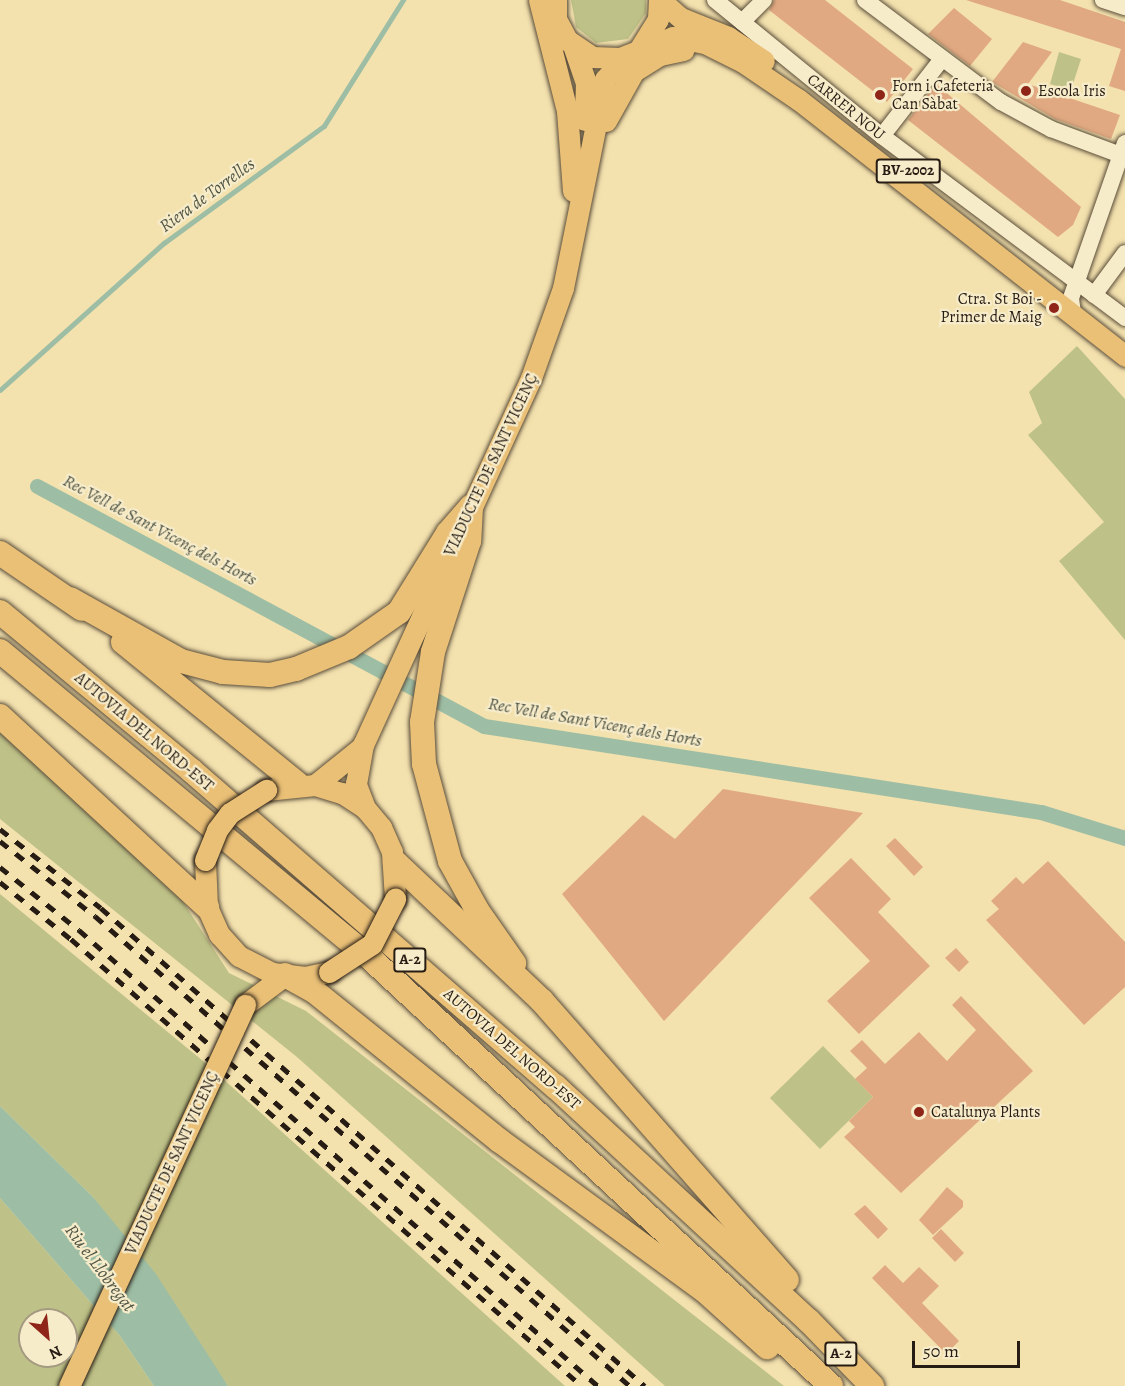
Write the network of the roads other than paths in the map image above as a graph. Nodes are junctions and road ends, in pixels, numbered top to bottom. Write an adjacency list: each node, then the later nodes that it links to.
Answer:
1 (539, 0): 17 (main road)
2 (556, 0): 10 (main road, VIADUCTE DE SANT VICENÇ)
3 (659, 0): 12 (main road, BV-2002); 20 (main road, BV-2002)
4 (715, 0): 9 (street, CARRER NOU)
5 (764, 0): 9 (street)
6 (864, 0): 13 (street)
7 (1103, 0): 8 (street)
8 (1125, 7)
9 (742, 22): 14 (street, CARRER NOU)
10 (574, 48): 12 (main road, BV-2002); 16 (main road, VIADUCTE DE SANT VICENÇ)
11 (718, 50): 12 (main road, BV-2002); 16 (main road); 20 (main road, BV-2002)
12 (634, 52): 16 (main road, VIADUCTE DE SANT VICENÇ)
13 (942, 58): 14 (street); 15 (street)
14 (882, 136): 20 (street, CARRER NOU)
15 (1123, 149): 20 (street)
16 (585, 175): 17 (main road, VIADUCTE DE SANT VICENÇ)
17 (574, 234): 24 (main road, VIADUCTE DE SANT VICENÇ)
18 (1125, 253): 19 (street)
19 (1094, 295): 20 (street, CARRER NOU); 21 (street, CARRER NOU)
20 (1074, 298): 22 (main road, BV-2002); 23 (main road, BV-2002)
21 (1125, 318)
22 (1125, 340)
23 (1125, 356)
24 (471, 507): 26 (highway); 30 (main road, VIADUCTE DE SANT VICENÇ); 37 (highway)
25 (0, 553): 26 (highway)
26 (70, 599): 31 (highway)
27 (0, 612): 39 (highway, AUTOVIA DEL NORD-EST / A-2)
28 (0, 651): 42 (highway, AUTOVIA DEL NORD-EST / A-2)
29 (0, 716): 34 (highway)
30 (363, 745): 31 (main road, VIADUCTE DE SANT VICENÇ); 32 (main road, VIADUCTE DE SANT VICENÇ)
31 (307, 784): 32 (main road, VIADUCTE DE SANT VICENÇ); 34 (main road, VIADUCTE DE SANT VICENÇ, bridge)
32 (365, 808): 33 (main road, VIADUCTE DE SANT VICENÇ)
33 (395, 862): 36 (main road, VIADUCTE DE SANT VICENÇ, bridge); 37 (highway)
34 (207, 907): 35 (main road, VIADUCTE DE SANT VICENÇ)
35 (239, 956): 36 (main road, VIADUCTE DE SANT VICENÇ); 38 (main road)
36 (285, 975): 38 (main road, VIADUCTE DE SANT VICENÇ); 41 (highway)
37 (542, 1001): 39 (highway)
38 (245, 1005): 40 (main road, VIADUCTE DE SANT VICENÇ, bridge)
39 (809, 1321): 43 (highway, AUTOVIA DEL NORD-EST / A-2)
40 (69, 1386)
41 (817, 1386)
42 (831, 1386)
43 (872, 1386)

